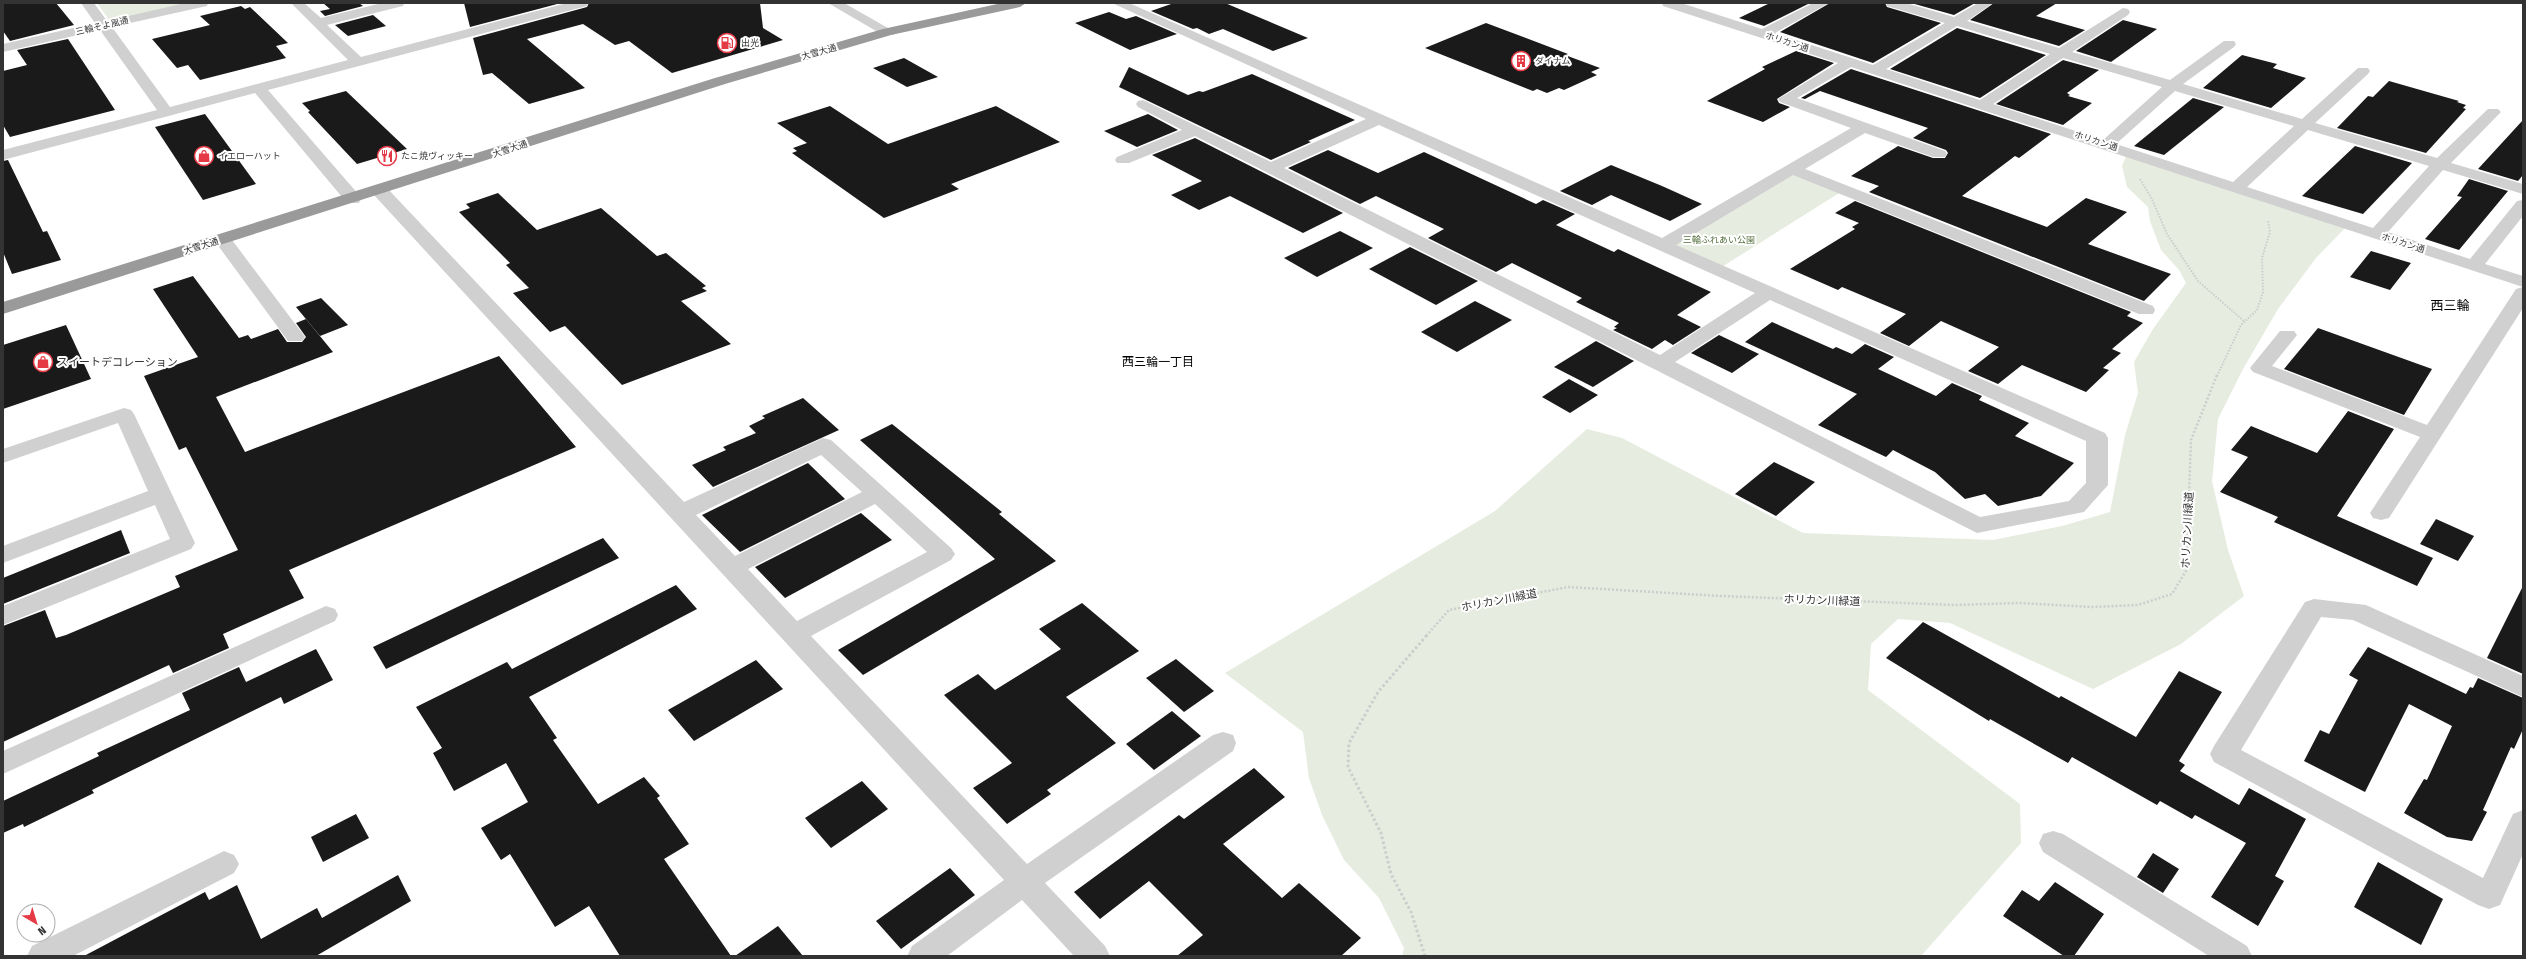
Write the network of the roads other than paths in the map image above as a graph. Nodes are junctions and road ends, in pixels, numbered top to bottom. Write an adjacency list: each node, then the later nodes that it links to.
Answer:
1 (87, 3): 16 (street)
2 (202, 3): 16 (street, 三輪そよ風通)
3 (297, 3): 15 (street)
4 (398, 3): 15 (street)
5 (582, 3): 22 (street)
6 (834, 3): 17 (street)
7 (1020, 3): 17 (highway, 大雪大通)
8 (1118, 3): 32 (street)
9 (1823, 3): 18 (street)
10 (1892, 3): 14 (street)
11 (1987, 3): 14 (street)
12 (1673, 4): 18 (street, ホリカン通)
13 (2123, 12): 21 (street)
14 (1956, 22): 21 (street); 24 (street)
15 (318, 23): 22 (street)
16 (104, 25): 20 (street, 三輪そよ風通); 30 (street)
17 (888, 32): 45 (highway, 大雪大通)
18 (1763, 34): 23 (street, ホリカン通)
19 (2229, 44): 26 (street)
20 (3, 48)
21 (2061, 52): 26 (street); 29 (street)
22 (358, 62): 27 (street)
23 (1850, 62): 24 (street, ホリカン通); 34 (street)
24 (1875, 70): 29 (street, ホリカン通)
25 (2363, 71): 33 (street)
26 (2173, 85): 33 (street); 36 (street)
27 (258, 88): 30 (street); 46 (street)
28 (1143, 104): 35 (street)
29 (1982, 105): 36 (street, ホリカン通)
30 (166, 112): 38 (street)
31 (2492, 112): 40 (street)
32 (1379, 119): 41 (street); 50 (street)
33 (2306, 124): 40 (street); 43 (street)
34 (1864, 127): 37 (street); 42 (street)
35 (1195, 130): 39 (street); 41 (street)
36 (2106, 145): 43 (street, ホリカン通)
37 (1939, 154)
38 (3, 155)
39 (1122, 160)
40 (2440, 164): 44 (street); 48 (street)
41 (1271, 168): 59 (street)
42 (1791, 169): 50 (street); 56 (street)
43 (2236, 188): 48 (street, ホリカン通)
44 (2523, 189)
45 (380, 190): 46 (highway, 大雪大通); 65 (street)
46 (353, 199): 49 (highway, 大雪大通)
47 (2523, 205): 51 (street)
48 (2377, 234): 51 (street, ホリカン通)
49 (223, 240): 55 (highway, 大雪大通); 58 (street)
50 (1663, 245): 53 (street)
51 (2474, 266): 52 (street, ホリカン通)
52 (2523, 282)
53 (1768, 293): 59 (street); 59 (street)
54 (2523, 293): 60 (street)
55 (3, 308)
56 (2146, 310)
57 (2287, 335): 60 (street)
58 (295, 337)
59 (1661, 363)
60 (2432, 434): 64 (street)
61 (3, 456): 63 (street)
62 (876, 494): 65 (street); 67 (street); 70 (street)
63 (160, 495): 66 (street); 69 (street)
64 (2381, 513)
65 (680, 514): 67 (street)
66 (3, 555)
67 (730, 568): 70 (street)
68 (326, 615): 73 (street)
69 (3, 616)
70 (792, 635): 77 (street)
71 (2523, 688): 74 (street)
72 (1223, 743): 77 (street)
73 (3, 763)
74 (2523, 822)
75 (2053, 844): 81 (street)
76 (224, 864): 78 (street)
77 (1024, 882): 79 (street); 80 (street)
78 (44, 956)
79 (923, 956)
80 (1094, 956)
81 (2236, 956)

